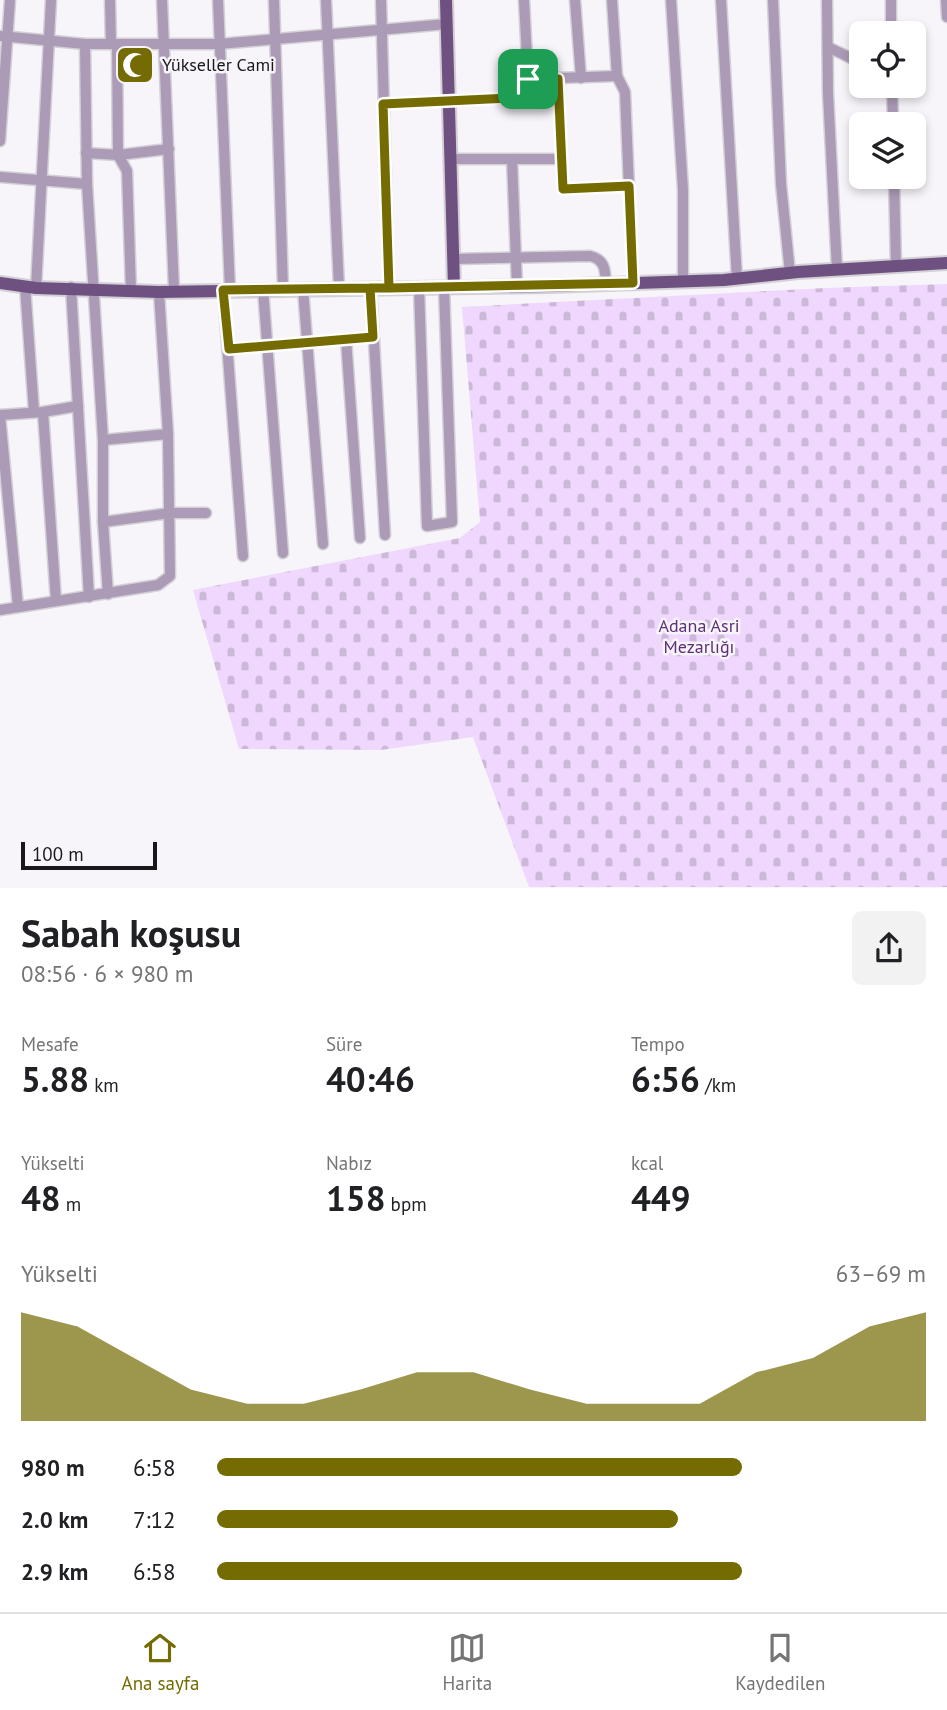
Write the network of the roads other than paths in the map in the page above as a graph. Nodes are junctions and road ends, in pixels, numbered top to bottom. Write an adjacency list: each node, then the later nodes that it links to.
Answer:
1 (10, 0): 24 (street)
2 (51, 0): 26 (street)
3 (110, 0): 29 (street)
4 (162, 0): 27 (street)
5 (218, 0): 30 (street)
6 (274, 0): 25 (street)
7 (326, 0): 23 (street)
8 (381, 0): 22 (street)
9 (446, 0): 21 (main road)
10 (524, 0): 35 (street)
11 (575, 0): 34 (street)
12 (612, 0): 33 (street)
13 (671, 0): 58 (street)
14 (721, 0): 57 (street)
15 (772, 0): 56 (street)
16 (827, 0): 31 (street)
17 (891, 0): 20 (street)
18 (946, 0): 19 (street)
19 (947, 17)
20 (891, 21)
21 (447, 24): 22 (street); 37 (main road)
22 (382, 28): 23 (street); 38 (street)
23 (327, 35): 25 (street); 67 (street)
24 (4, 36): 26 (street); 39 (street)
25 (275, 40): 30 (street); 73 (street)
26 (49, 41): 28 (street); 47 (street)
27 (164, 43): 29 (street); 30 (street); 40 (street)
28 (85, 44): 29 (street); 41 (street)
29 (114, 44): 42 (street)
30 (219, 44): 76 (street)
31 (828, 47): 32 (street); 55 (street)
32 (849, 57)
33 (617, 76): 34 (street); 49 (street)
34 (581, 78): 36 (street)
35 (528, 79): 36 (street); 37 (street)
36 (558, 79): 45 (street)
37 (450, 100): 38 (street); 43 (main road)
38 (383, 104): 69 (street)
39 (0, 141)
40 (169, 149): 42 (street); 75 (street)
41 (86, 153): 42 (street); 48 (street)
42 (118, 155): 71 (street)
43 (451, 159): 44 (street); 52 (main road)
44 (512, 159): 45 (street); 51 (street)
45 (561, 159): 49 (street)
46 (0, 177): 47 (street)
47 (41, 182): 48 (street); 63 (street)
48 (87, 184): 70 (street)
49 (629, 186): 60 (street)
50 (894, 189): 54 (street)
51 (516, 257): 52 (street); 61 (street); 62 (street)
52 (453, 259): 66 (main road)
53 (947, 263): 54 (main road)
54 (896, 266): 55 (main road)
55 (837, 270): 56 (main road)
56 (790, 273): 57 (main road)
57 (737, 279): 58 (main road)
58 (683, 282): 60 (main road)
59 (0, 283): 63 (main road)
60 (633, 283): 61 (main road)
61 (606, 284): 62 (main road)
62 (517, 286): 66 (main road)
63 (30, 287): 64 (main road); 84 (street)
64 (71, 287): 70 (main road); 83 (street)
65 (419, 287): 66 (main road); 66 (street); 69 (main road)
66 (449, 287)
67 (339, 288): 68 (main road); 74 (main road)
68 (370, 288): 69 (main road); 78 (street)
69 (389, 288)
70 (94, 289): 71 (main road); 87 (street)
71 (131, 289): 77 (main road)
72 (263, 289): 73 (main road); 76 (main road); 81 (street)
73 (283, 289): 74 (main road)
74 (303, 289): 80 (street)
75 (174, 290): 76 (main road); 77 (main road)
76 (226, 290): 82 (street)
77 (159, 292): 86 (street)
78 (373, 337): 79 (street); 91 (street)
79 (346, 339): 80 (street); 92 (street)
80 (307, 342): 81 (street); 93 (street)
81 (267, 345): 82 (street); 94 (street)
82 (229, 349): 95 (street)
83 (78, 406): 84 (street); 97 (street)
84 (38, 412): 85 (street); 98 (street)
85 (0, 415): 99 (street)
86 (168, 434): 87 (street); 88 (street)
87 (103, 440): 90 (street)
88 (170, 513): 89 (street); 90 (street); 96 (street)
89 (206, 513)
90 (103, 522): 96 (street)
91 (385, 535)
92 (360, 538)
93 (323, 544)
94 (283, 553)
95 (243, 556)
96 (108, 594): 97 (street)
97 (89, 597): 98 (street)
98 (57, 601): 99 (street)
99 (18, 607): 100 (street)
100 (0, 610)

